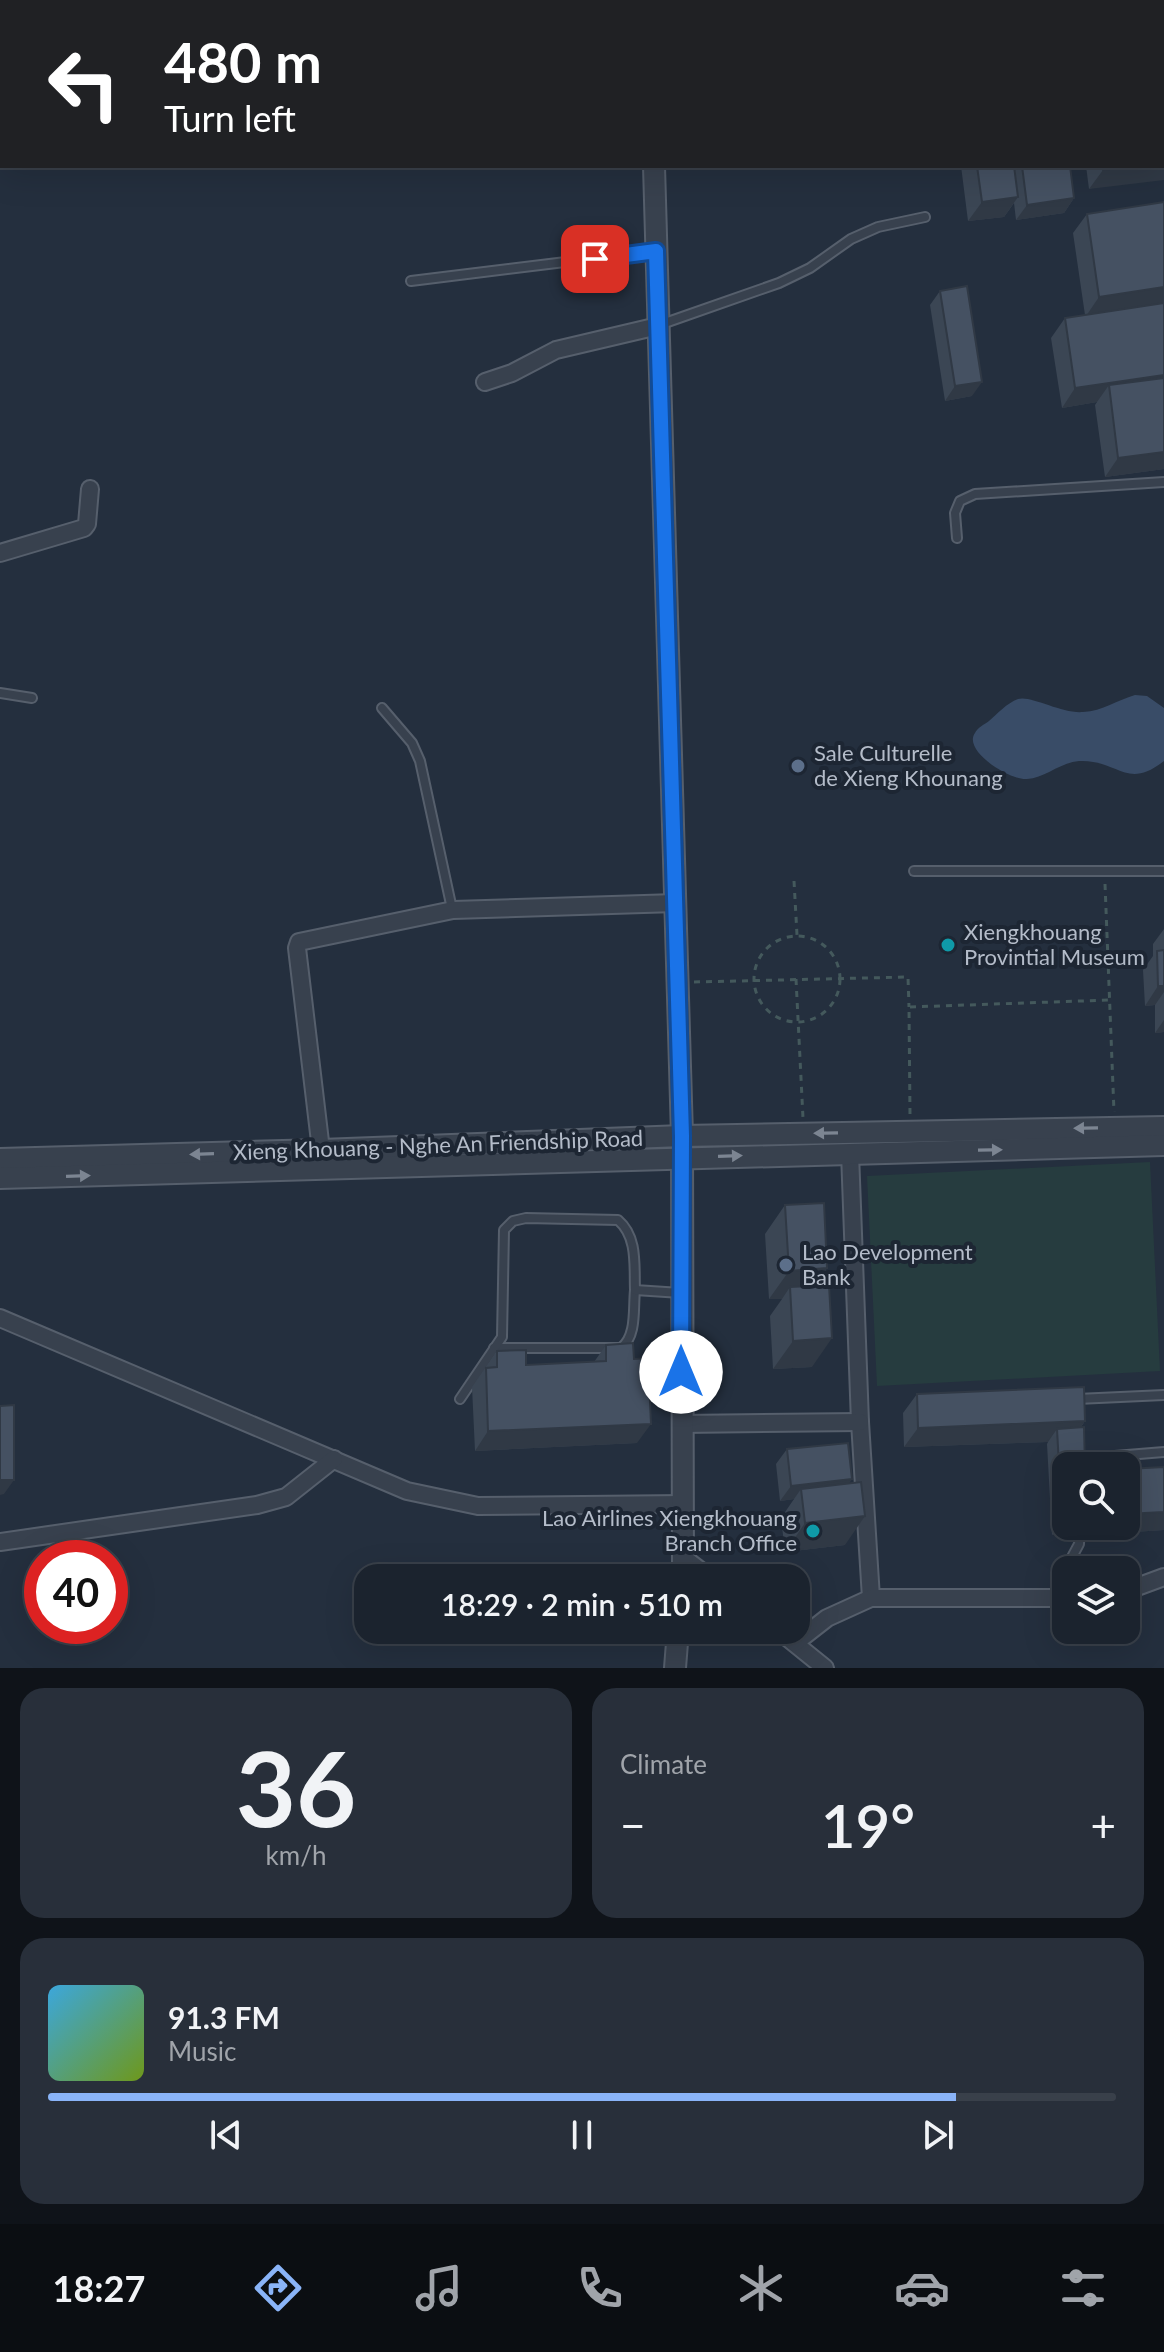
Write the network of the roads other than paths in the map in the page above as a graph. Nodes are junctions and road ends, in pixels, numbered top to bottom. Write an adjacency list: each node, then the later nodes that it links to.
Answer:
1 (654, 168): 3 (street)
2 (925, 217): 5 (lane)
3 (656, 251): 4 (lane); 5 (street)
4 (411, 281)
5 (658, 326): 6 (street); 16 (street)
6 (485, 382)
7 (1164, 482): 9 (lane)
8 (90, 489): 10 (street)
9 (957, 538)
10 (0, 553)
11 (0, 693): 12 (lane)
12 (32, 698)
13 (382, 708): 17 (lane)
14 (914, 871): 15 (lane)
15 (1164, 871)
16 (676, 903): 17 (street); 19 (street)
17 (453, 910): 21 (street)
18 (1164, 1127): 19 (street, Xieng Khouang - Nghe An Friendship Road, one-way to 19)
19 (682, 1136): 21 (street, Xieng Khouang - Nghe An Friendship Road); 23 (street)
20 (1164, 1145): 22 (street, Xieng Khouang - Nghe An Friendship Road, one-way to 20)
21 (321, 1150): 24 (street, Xieng Khouang - Nghe An Friendship Road, one-way to 24)
22 (850, 1153): 23 (street, Xieng Khouang - Nghe An Friendship Road, one-way to 22); 33 (street)
23 (682, 1158): 25 (street, Xieng Khouang - Nghe An Friendship Road, one-way to 23); 27 (street)
24 (0, 1159)
25 (0, 1178)
26 (635, 1290): 27 (lane); 29 (lane); 29 (lane)
27 (682, 1293): 34 (street)
28 (0, 1318): 37 (street)
29 (494, 1348): 31 (lane)
30 (1164, 1395): 32 (lane)
31 (460, 1399)
32 (1069, 1399)
33 (860, 1422): 34 (street); 43 (street)
34 (681, 1424): 38 (street)
35 (1164, 1452): 36 (lane)
36 (1140, 1454)
37 (334, 1459): 38 (street); 39 (street)
38 (684, 1504): 40 (street)
39 (0, 1542)
40 (684, 1564)
41 (1164, 1577): 42 (street)
42 (1140, 1586)
43 (871, 1598): 44 (street); 45 (street)
44 (1052, 1598)
45 (810, 1631)
46 (677, 1644): 48 (street)
47 (796, 1644): 49 (street)
48 (675, 1668)
49 (825, 1668)

